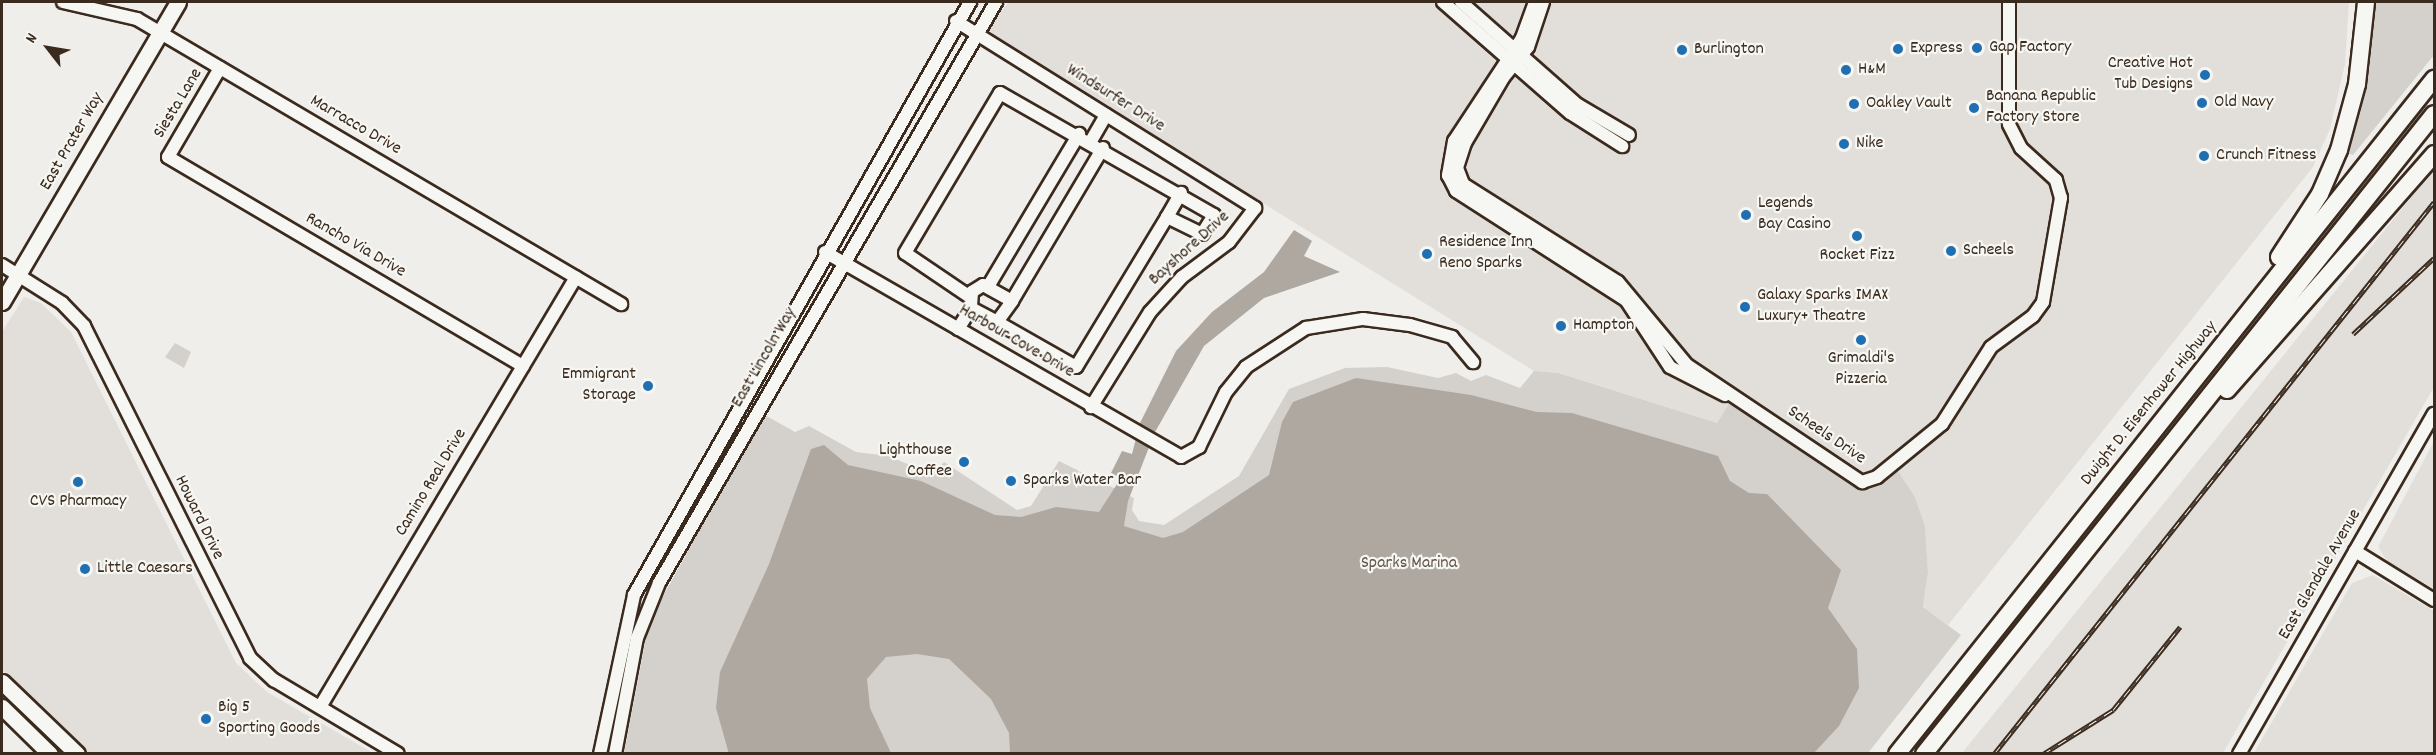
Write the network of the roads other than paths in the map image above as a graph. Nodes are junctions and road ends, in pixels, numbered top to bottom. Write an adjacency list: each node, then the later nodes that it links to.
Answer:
1 (63, 2): 11 (street, Marracco Drive)
2 (178, 2): 14 (main road, East Prater Way)
3 (970, 2): 12 (street, East Lincoln Way)
4 (996, 2): 13 (street, East Lincoln Way)
5 (1443, 2): 16 (street)
6 (1461, 2): 15 (street)
7 (1535, 2): 15 (street)
8 (1543, 2): 15 (street)
9 (2009, 2): 46 (street, Scheels Drive)
10 (2366, 2): 49 (highway)
11 (93, 5): 14 (street, Marracco Drive)
12 (956, 21): 13 (street, Windsurfer Drive); 31 (street, East Lincoln Way)
13 (974, 32): 21 (street, Windsurfer Drive); 33 (street, East Lincoln Way)
14 (160, 33): 17 (street, Marracco Drive); 35 (main road, East Prater Way)
15 (1519, 52): 16 (street); 19 (street)
16 (1509, 63): 19 (street); 32 (street, Scheels Drive); 32 (street)
17 (220, 68): 27 (street, Siesta Lane); 36 (street, Marracco Drive)
18 (2434, 79): 49 (highway, Dwight D. Eisenhower Highway)
19 (1574, 109): 24 (street)
20 (2434, 114): 50 (highway)
21 (1106, 115): 23 (street); 29 (street, Windsurfer Drive)
22 (1078, 134): 23 (street); 37 (street); 40 (street)
23 (1091, 141): 25 (street)
24 (1626, 141)
25 (1103, 148): 28 (street); 38 (street)
26 (2434, 154): 50 (highway)
27 (168, 157): 45 (street, Rancho Via Drive)
28 (1181, 193): 30 (street); 30 (street)
29 (1255, 208): 47 (street, Bayshore Drive)
30 (1167, 217): 42 (street)
31 (825, 252): 33 (street, Harbour Cove Drive); 59 (street, East Lincoln Way)
32 (1557, 252): 46 (street, Scheels Drive); 46 (street)
33 (842, 262): 43 (street, Harbour Cove Drive); 60 (street, East Lincoln Way)
34 (2, 266): 35 (street, Howard Drive)
35 (18, 275): 39 (main road, East Prater Way); 55 (street, Howard Drive)
36 (576, 277): 41 (street, Marracco Drive); 45 (street, Camino Real Drive)
37 (989, 285): 38 (street); 40 (street)
38 (1012, 301): 42 (street)
39 (2, 302)
40 (970, 303): 42 (street); 43 (street)
41 (621, 304)
42 (997, 322)
43 (957, 329): 47 (street, Harbour Cove Drive)
44 (1473, 362): 47 (street, Harbour Cove Drive)
45 (523, 366): 55 (street, Camino Real Drive)
46 (1740, 401)
47 (1092, 407)
48 (2434, 414): 51 (street, East Glendale Avenue)
49 (2167, 415): 61 (highway, Dwight D. Eisenhower Highway)
50 (2186, 426): 62 (highway)
51 (2355, 551): 52 (street); 63 (street, East Glendale Avenue)
52 (2434, 600)
53 (2, 682): 57 (main road)
54 (2, 706): 56 (main road)
55 (320, 707): 58 (street, Howard Drive)
56 (50, 753)
57 (77, 753)
58 (398, 753)
59 (600, 753)
60 (615, 753)
61 (1897, 753)
62 (1924, 753)
63 (2239, 753)

